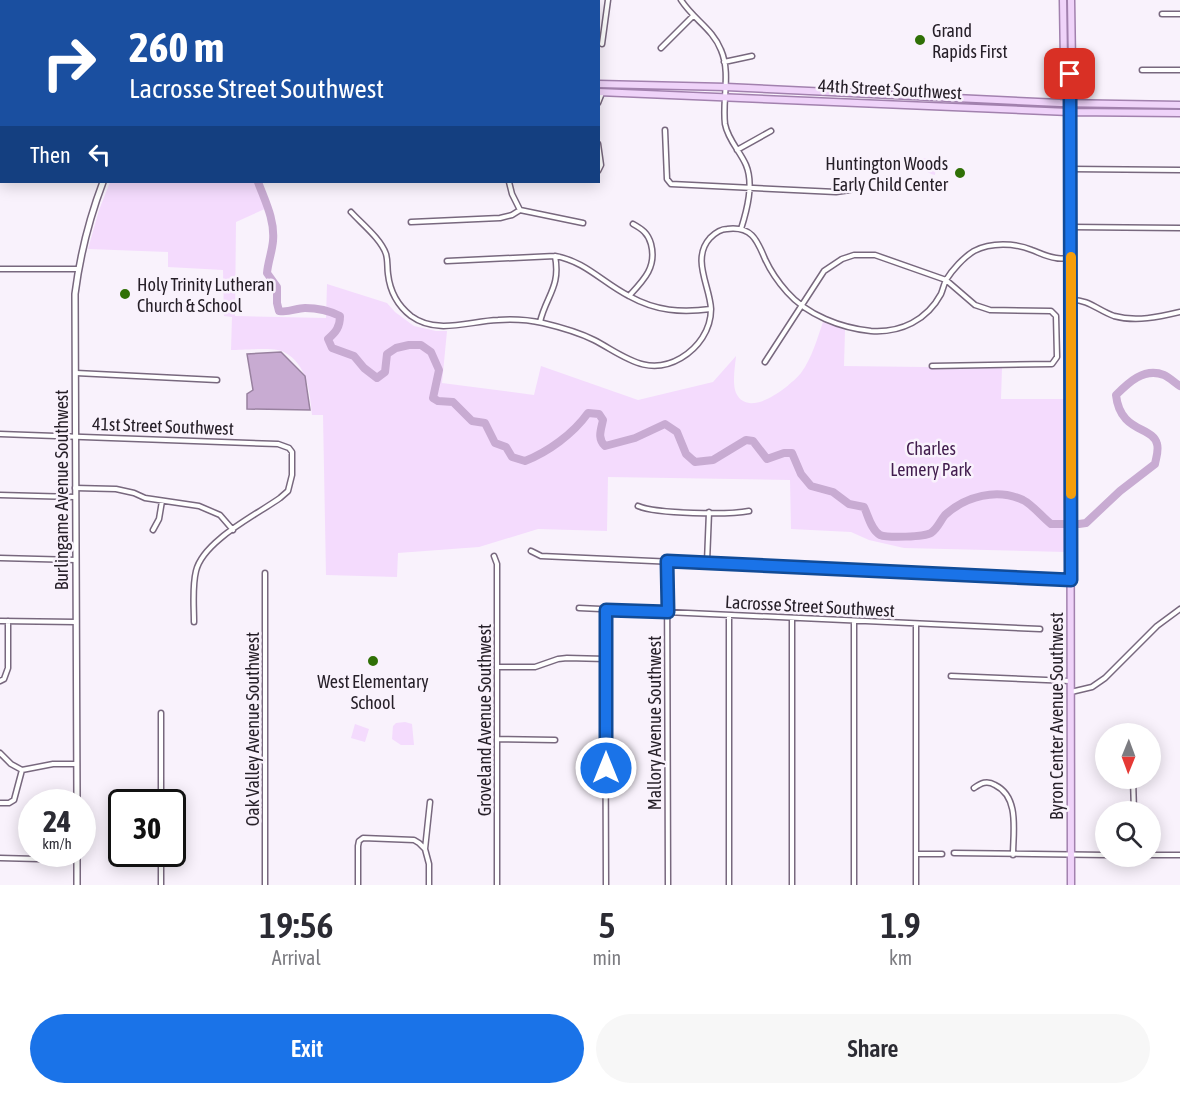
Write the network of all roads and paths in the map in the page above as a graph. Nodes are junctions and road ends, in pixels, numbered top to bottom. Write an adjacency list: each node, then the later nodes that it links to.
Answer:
1 (608, 0): 8 (street)
2 (681, 0): 7 (street)
3 (1063, 0): 14 (main road, Byron Center Avenue Southwest)
4 (1071, 0): 14 (main road, Byron Center Avenue Southwest)
5 (1162, 14): 6 (street)
6 (1180, 14)
7 (693, 16): 9 (street); 11 (street)
8 (602, 44)
9 (661, 48)
10 (752, 56): 11 (street)
11 (724, 62): 16 (street)
12 (1142, 70): 13 (street)
13 (1180, 70)
14 (1068, 80): 21 (main road, Byron Center Avenue Southwest)
15 (600, 84): 16 (main road, 44th Street Southwest)
16 (726, 87): 18 (main road, 44th Street Southwest); 19 (street)
17 (600, 92): 19 (main road, 44th Street Southwest)
18 (834, 93): 20 (main road); 21 (main road, 44th Street Southwest)
19 (725, 97): 20 (main road, 44th Street Southwest); 27 (street)
20 (823, 101): 23 (main road, 44th Street Southwest)
21 (1069, 103): 22 (main road, 44th Street Southwest); 23 (main road, Byron Center Avenue Southwest)
22 (1180, 105)
23 (1069, 112): 24 (main road, 44th Street Southwest); 28 (main road, Byron Center Avenue Southwest)
24 (1180, 113)
25 (665, 130): 32 (street)
26 (771, 131): 27 (street)
27 (737, 150): 32 (street)
28 (1070, 169): 29 (street); 39 (main road, Byron Center Avenue Southwest)
29 (1180, 170)
30 (103, 183): 46 (street, Burlingame Avenue Southwest)
31 (509, 183): 34 (street)
32 (749, 188): 33 (street); 41 (street)
33 (850, 190)
34 (520, 210): 36 (street); 37 (street)
35 (351, 212): 53 (street)
36 (411, 222)
37 (583, 223)
38 (633, 224): 48 (street)
39 (1070, 227): 40 (street); 43 (main road, Byron Center Avenue Southwest)
40 (1180, 228)
41 (741, 229): 50 (street); 51 (street)
42 (555, 256): 44 (street); 48 (street); 53 (street)
43 (1071, 258): 47 (street); 49 (main road, Byron Center Avenue Southwest)
44 (447, 261)
45 (0, 269): 46 (street)
46 (78, 269): 56 (street, Burlingame Avenue Southwest)
47 (946, 280): 50 (street); 50 (street); 55 (street)
48 (628, 296): 51 (street)
49 (1071, 300): 52 (street); 76 (main road, Byron Center Avenue Southwest)
50 (801, 306): 54 (street)
51 (711, 309): 53 (street)
52 (1180, 312)
53 (540, 322)
54 (765, 362)
55 (932, 366)
56 (76, 373): 57 (street); 59 (street, Burlingame Avenue Southwest)
57 (217, 380)
58 (0, 434): 59 (street, 41st Street Southwest)
59 (76, 436): 60 (street, Burlingame Avenue Southwest); 68 (street, 41st Street Southwest)
60 (75, 488): 62 (street, Burlingame Avenue Southwest); 63 (street)
61 (0, 495): 62 (street)
62 (75, 497): 72 (street, Burlingame Avenue Southwest)
63 (162, 501): 67 (street); 68 (street)
64 (638, 506): 66 (street)
65 (749, 511): 66 (street)
66 (709, 512): 74 (street)
67 (153, 530)
68 (232, 530): 86 (street)
69 (531, 552): 73 (street)
70 (494, 556): 91 (street, Groveland Avenue Southwest)
71 (0, 558): 72 (street)
72 (76, 560): 85 (street, Burlingame Avenue Southwest)
73 (667, 561): 74 (street); 80 (street, Mallory Avenue Southwest)
74 (707, 562): 76 (street)
75 (265, 573): 122 (street, Oak Valley Avenue Southwest)
76 (1071, 580): 94 (main road, Byron Center Avenue Southwest)
77 (579, 608): 79 (street, Lacrosse Street Southwest)
78 (1180, 609): 95 (street)
79 (606, 610): 80 (street, Lacrosse Street Southwest); 90 (street)
80 (668, 612): 81 (street, Lacrosse Street Southwest); 127 (street, Mallory Avenue Southwest)
81 (729, 615): 82 (street, Lacrosse Street Southwest); 128 (street)
82 (792, 619): 87 (street, Lacrosse Street Southwest); 129 (street)
83 (0, 621): 84 (street)
84 (8, 621): 85 (street); 93 (street)
85 (76, 622): 100 (street, Burlingame Avenue Southwest)
86 (194, 622)
87 (854, 622): 88 (street, Lacrosse Street Southwest); 130 (street)
88 (916, 625): 89 (street, Lacrosse Street Southwest); 109 (street)
89 (1040, 629)
90 (606, 659): 91 (street); 126 (street)
91 (497, 667): 97 (street, Groveland Avenue Southwest)
92 (951, 676): 94 (street)
93 (0, 681)
94 (1072, 681): 95 (main road, Byron Center Avenue Southwest)
95 (1071, 692): 115 (main road, Byron Center Avenue Southwest)
96 (161, 712): 104 (street)
97 (497, 739): 98 (street); 125 (street, Groveland Avenue Southwest)
98 (555, 740)
99 (0, 753): 101 (street)
100 (76, 764): 101 (street); 103 (street, Burlingame Avenue Southwest)
101 (22, 770): 106 (street)
102 (974, 788): 111 (street)
103 (77, 789)
104 (161, 789)
105 (430, 802): 107 (street)
106 (0, 803)
107 (425, 849): 123 (street); 124 (street)
108 (954, 853): 111 (street)
109 (916, 854): 110 (street); 131 (street)
110 (942, 854)
111 (1013, 855): 115 (street)
112 (1095, 855): 115 (street)
113 (1161, 855): 114 (street)
114 (1180, 855)
115 (1071, 856): 132 (main road, Byron Center Avenue Southwest)
116 (0, 858): 117 (street)
117 (18, 858)
118 (77, 867): 120 (street)
119 (161, 867): 121 (street)
120 (77, 885)
121 (162, 885)
122 (265, 885)
123 (358, 885)
124 (429, 885)
125 (498, 885)
126 (606, 885)
127 (668, 885)
128 (729, 885)
129 (792, 885)
130 (854, 885)
131 (916, 885)
132 (1071, 885)

